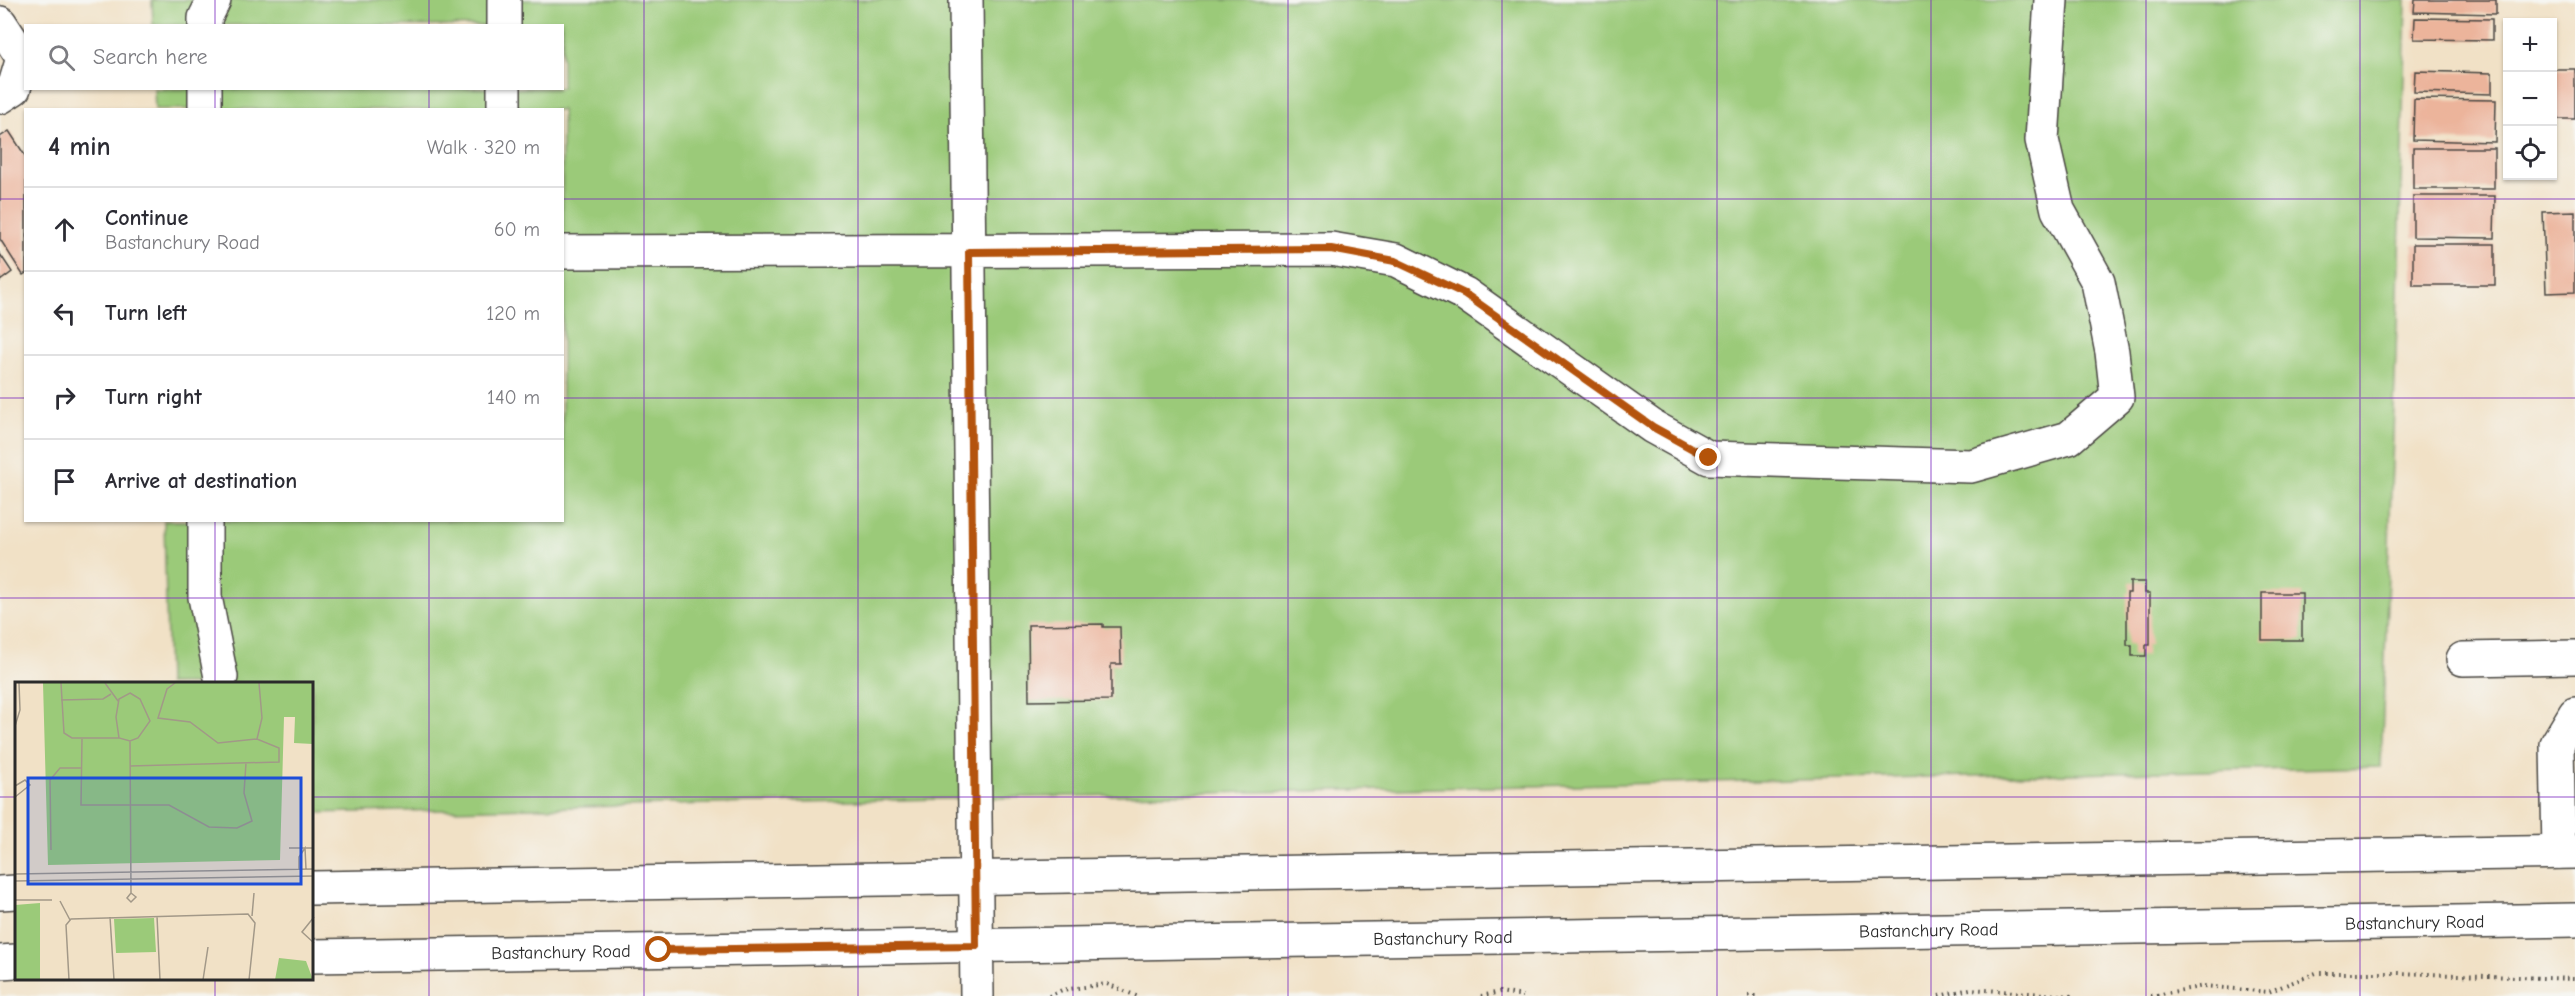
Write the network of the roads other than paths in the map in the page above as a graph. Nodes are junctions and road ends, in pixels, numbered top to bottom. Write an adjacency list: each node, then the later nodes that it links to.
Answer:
1 (214, 0): 6 (main road)
2 (504, 0): 7 (main road)
3 (966, 0): 14 (main road)
4 (2051, 0): 14 (main road)
5 (0, 23): 10 (main road)
6 (205, 24)
7 (504, 24)
8 (205, 90): 11 (main road)
9 (504, 90): 12 (main road)
10 (0, 97)
11 (205, 108)
12 (504, 108)
13 (564, 252): 14 (main road)
14 (969, 252): 21 (main road)
15 (205, 522): 18 (main road)
16 (2575, 657): 17 (main road)
17 (2463, 659)
18 (221, 677)
19 (2575, 714): 20 (main road)
20 (2567, 852): 21 (main road)
21 (975, 879): 22 (main road); 26 (main road)
22 (314, 888)
23 (15, 892): 24 (main road)
24 (0, 893)
25 (2575, 920): 26 (main road, Bastanchury Road)
26 (976, 946): 27 (main road, Bastanchury Road); 30 (main road)
27 (314, 956)
28 (15, 961): 29 (main road)
29 (0, 962)
30 (977, 996)

